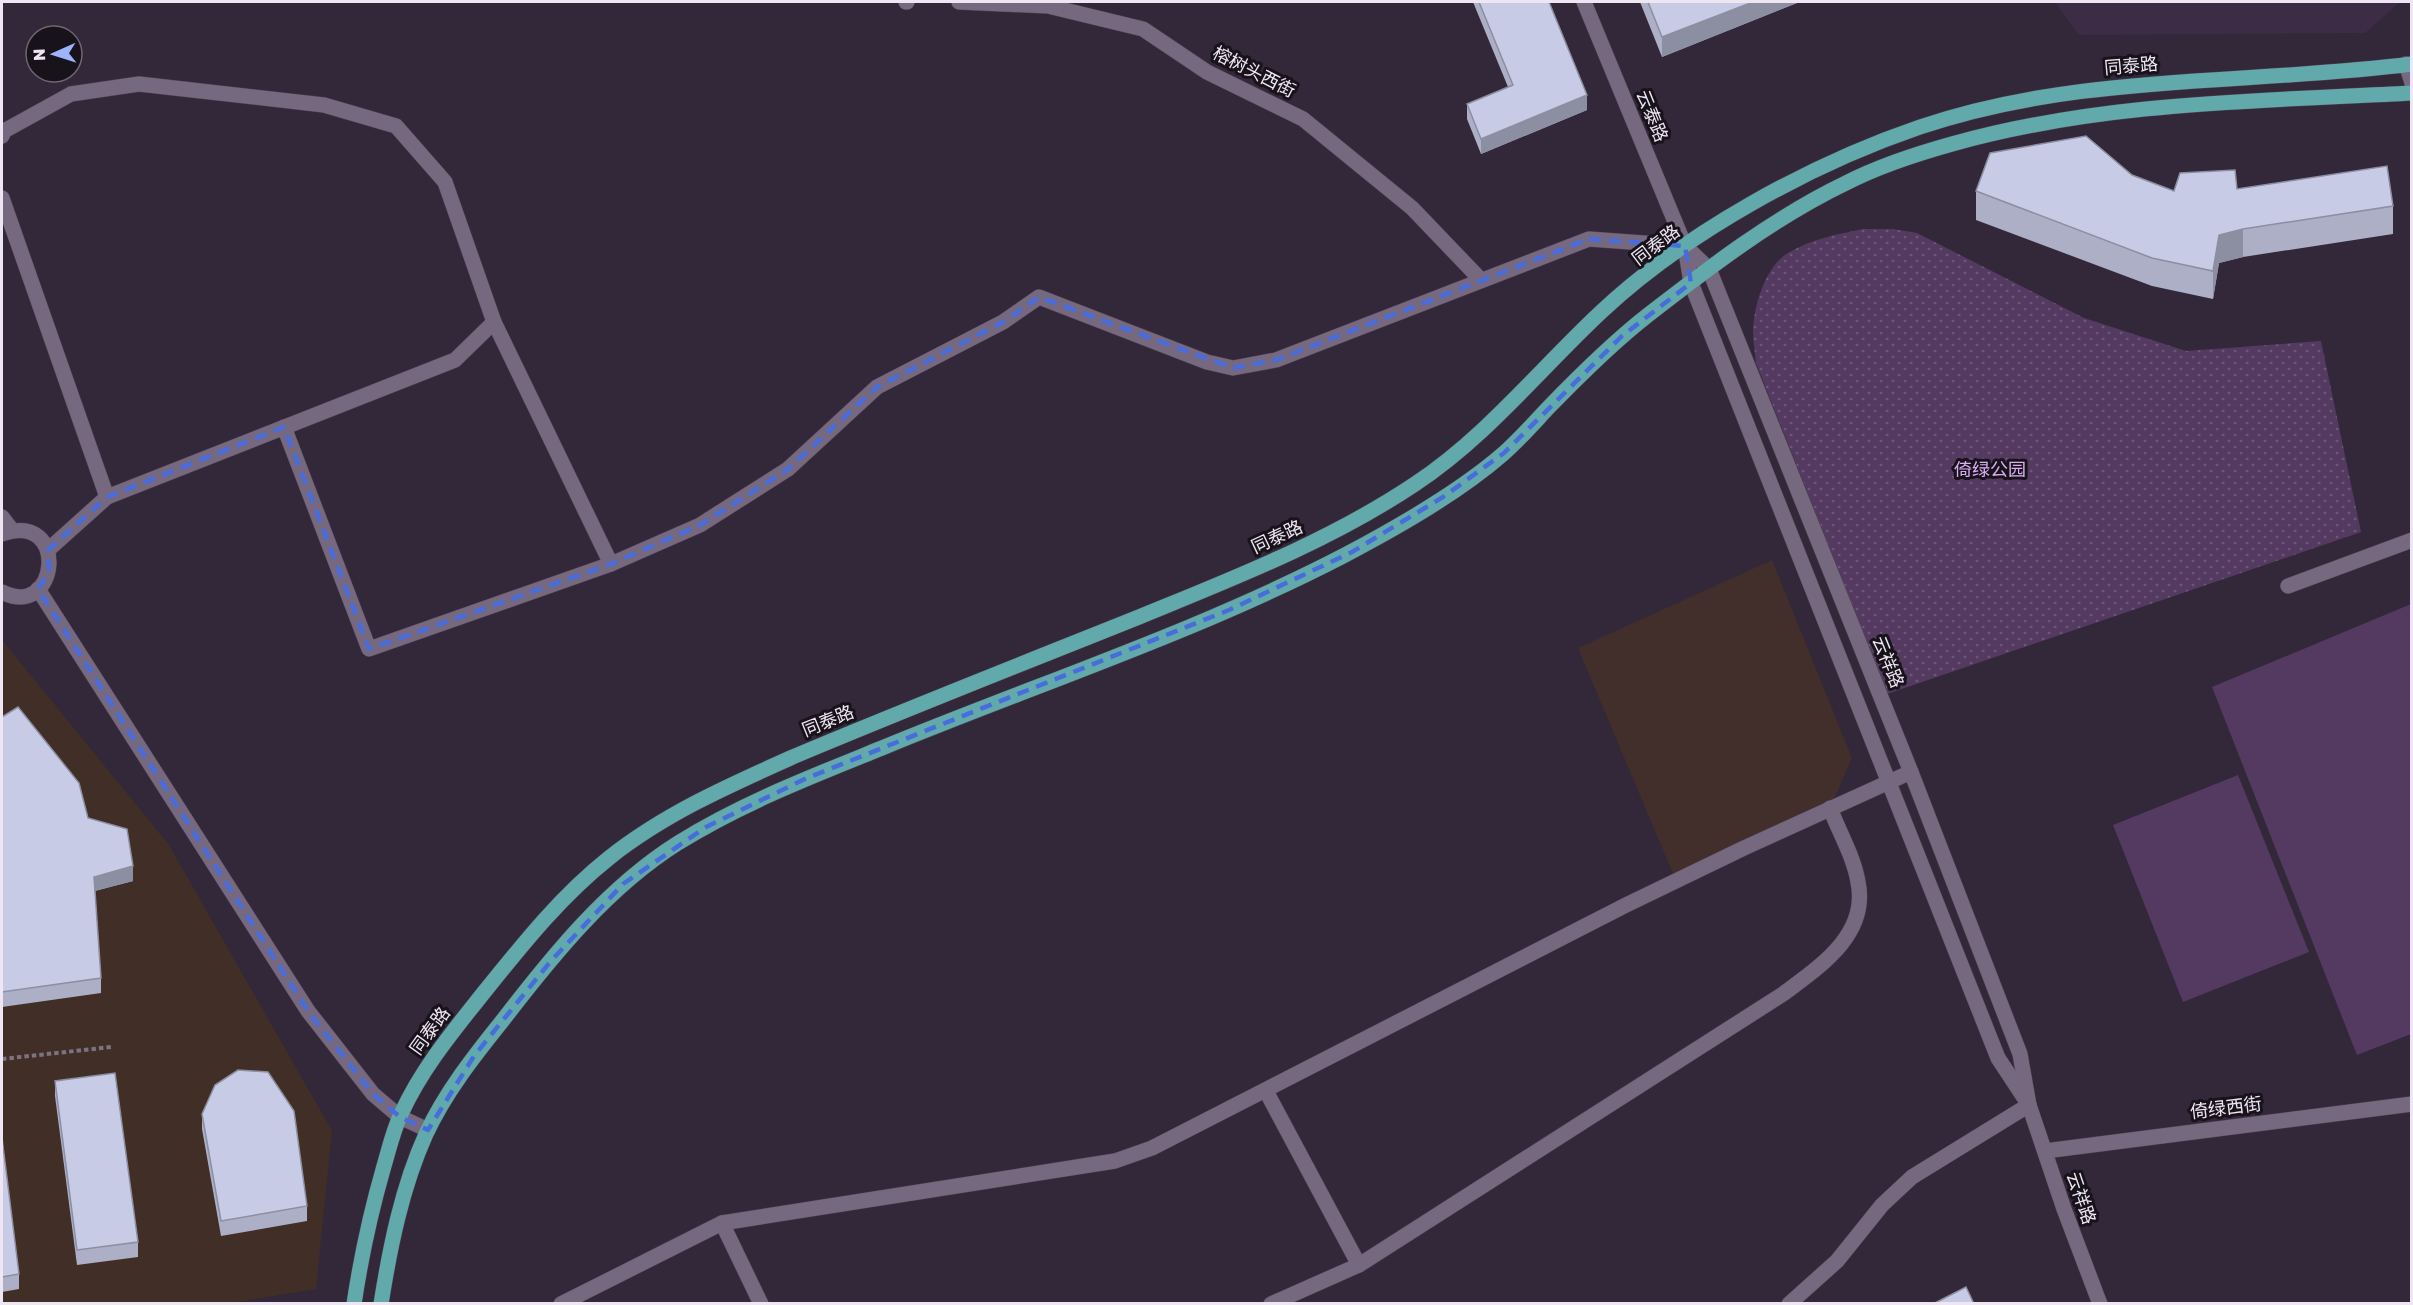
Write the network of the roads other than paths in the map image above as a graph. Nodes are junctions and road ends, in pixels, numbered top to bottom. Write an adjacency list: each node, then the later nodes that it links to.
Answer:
1 (959, 2): 10 (street, 榕树头西街)
2 (1584, 2): 8 (street, 云泰路)
3 (2409, 64): 4 (street); 8 (main road, 同泰路)
4 (2412, 83)
5 (2412, 93): 9 (main road)
6 (2, 136): 12 (street)
7 (2, 198): 14 (street)
8 (1685, 246): 9 (street, 云祥路); 10 (street); 11 (street, 云祥路); 29 (main road, 同泰路)
9 (1709, 269): 11 (main road); 23 (street, 云祥路)
10 (1480, 280): 19 (street)
11 (1691, 283): 24 (street, 云祥路); 30 (main road)
12 (494, 322): 13 (street); 19 (street)
13 (284, 427): 14 (street); 19 (street)
14 (107, 497): 18 (street)
15 (2, 517): 16 (street)
16 (7, 532): 18 (street)
17 (2412, 540): 20 (street)
18 (48, 550): 21 (street)
19 (611, 564)
20 (2288, 586)
21 (38, 589): 22 (street); 29 (street)
22 (2, 592)
23 (1911, 772): 24 (street); 28 (street, 云祥路)
24 (1889, 782): 25 (street); 28 (street, 云祥路)
25 (1830, 808): 26 (street); 33 (street)
26 (1266, 1091): 32 (street); 33 (street)
27 (2412, 1104): 31 (street, 倚绿西街)
28 (2029, 1105): 31 (street, 云祥路); 39 (street)
29 (400, 1117): 30 (street); 34 (main road, 同泰路)
30 (428, 1130): 35 (main road)
31 (2045, 1151): 40 (street, 云祥路)
32 (722, 1223): 36 (street); 37 (street)
33 (1359, 1265): 38 (street)
34 (354, 1304)
35 (381, 1304)
36 (561, 1304)
37 (761, 1304)
38 (1271, 1304)
39 (1789, 1304)
40 (2100, 1304)

